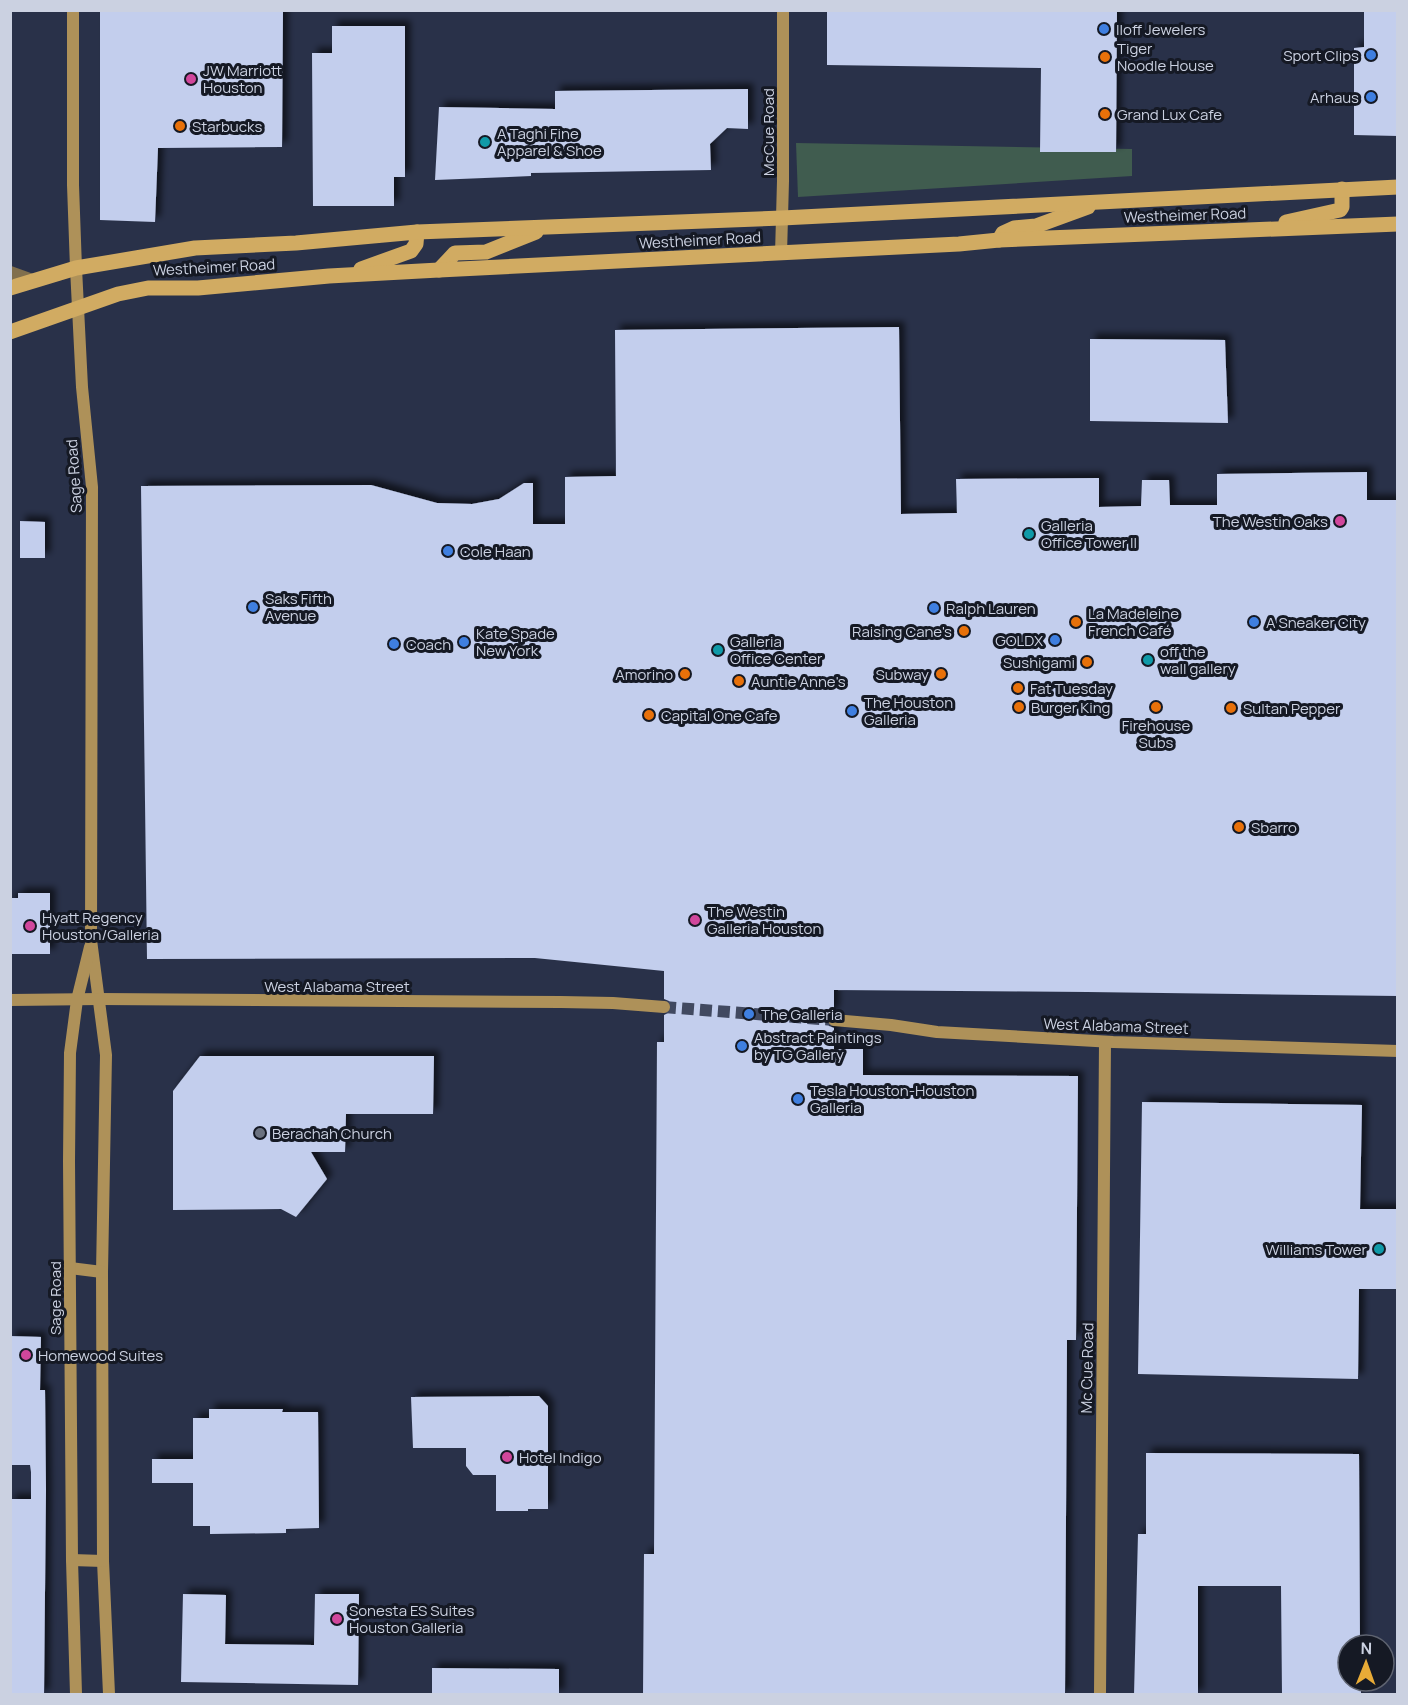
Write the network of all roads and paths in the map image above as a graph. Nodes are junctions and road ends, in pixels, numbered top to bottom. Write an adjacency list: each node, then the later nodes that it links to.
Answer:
1 (74, 10): 13 (main road, Sage Road)
2 (783, 10): 6 (main road, McCue Road)
3 (1398, 187): 4 (main road, Westheimer Road)
4 (1342, 189): 5 (main road, Westheimer Road); 9 (main road)
5 (1102, 202): 6 (main road, Westheimer Road); 11 (main road)
6 (782, 218): 8 (main road, Westheimer Road); 12 (main road, McCue Road)
7 (1398, 224): 9 (main road, Westheimer Road)
8 (548, 228): 10 (main road, Westheimer Road); 14 (main road)
9 (1245, 231): 11 (main road, Westheimer Road)
10 (417, 232): 13 (main road, Westheimer Road); 16 (main road)
11 (999, 240): 12 (main road, Westheimer Road)
12 (781, 254): 14 (main road, Westheimer Road)
13 (76, 268): 17 (main road, Westheimer Road); 19 (main road, Sage Road)
14 (439, 270): 16 (main road, Westheimer Road)
15 (10, 272): 17 (street)
16 (344, 275): 19 (main road, Westheimer Road)
17 (35, 281): 18 (main road, Westheimer Road)
18 (10, 288)
19 (78, 307): 20 (main road, Westheimer Road); 21 (main road, Sage Road)
20 (10, 332)
21 (91, 940): 22 (main road, Sage Road); 24 (main road, Sage Road)
22 (100, 999): 24 (main road, West Alabama Street); 25 (main road, West Alabama Street); 30 (main road, Sage Road)
23 (10, 1000): 24 (main road, West Alabama Street)
24 (77, 1000): 29 (main road, Sage Road)
25 (664, 1007)
26 (834, 1020): 27 (main road, West Alabama Street)
27 (1106, 1042): 28 (main road, West Alabama Street); 35 (main road, Mc Cue Road)
28 (1398, 1051)
29 (70, 1268): 30 (main road); 31 (main road, Sage Road)
30 (102, 1272): 32 (main road, Sage Road)
31 (72, 1560): 32 (main road); 33 (main road, Sage Road)
32 (103, 1561): 34 (main road, Sage Road)
33 (76, 1695)
34 (109, 1695)
35 (1100, 1695)

